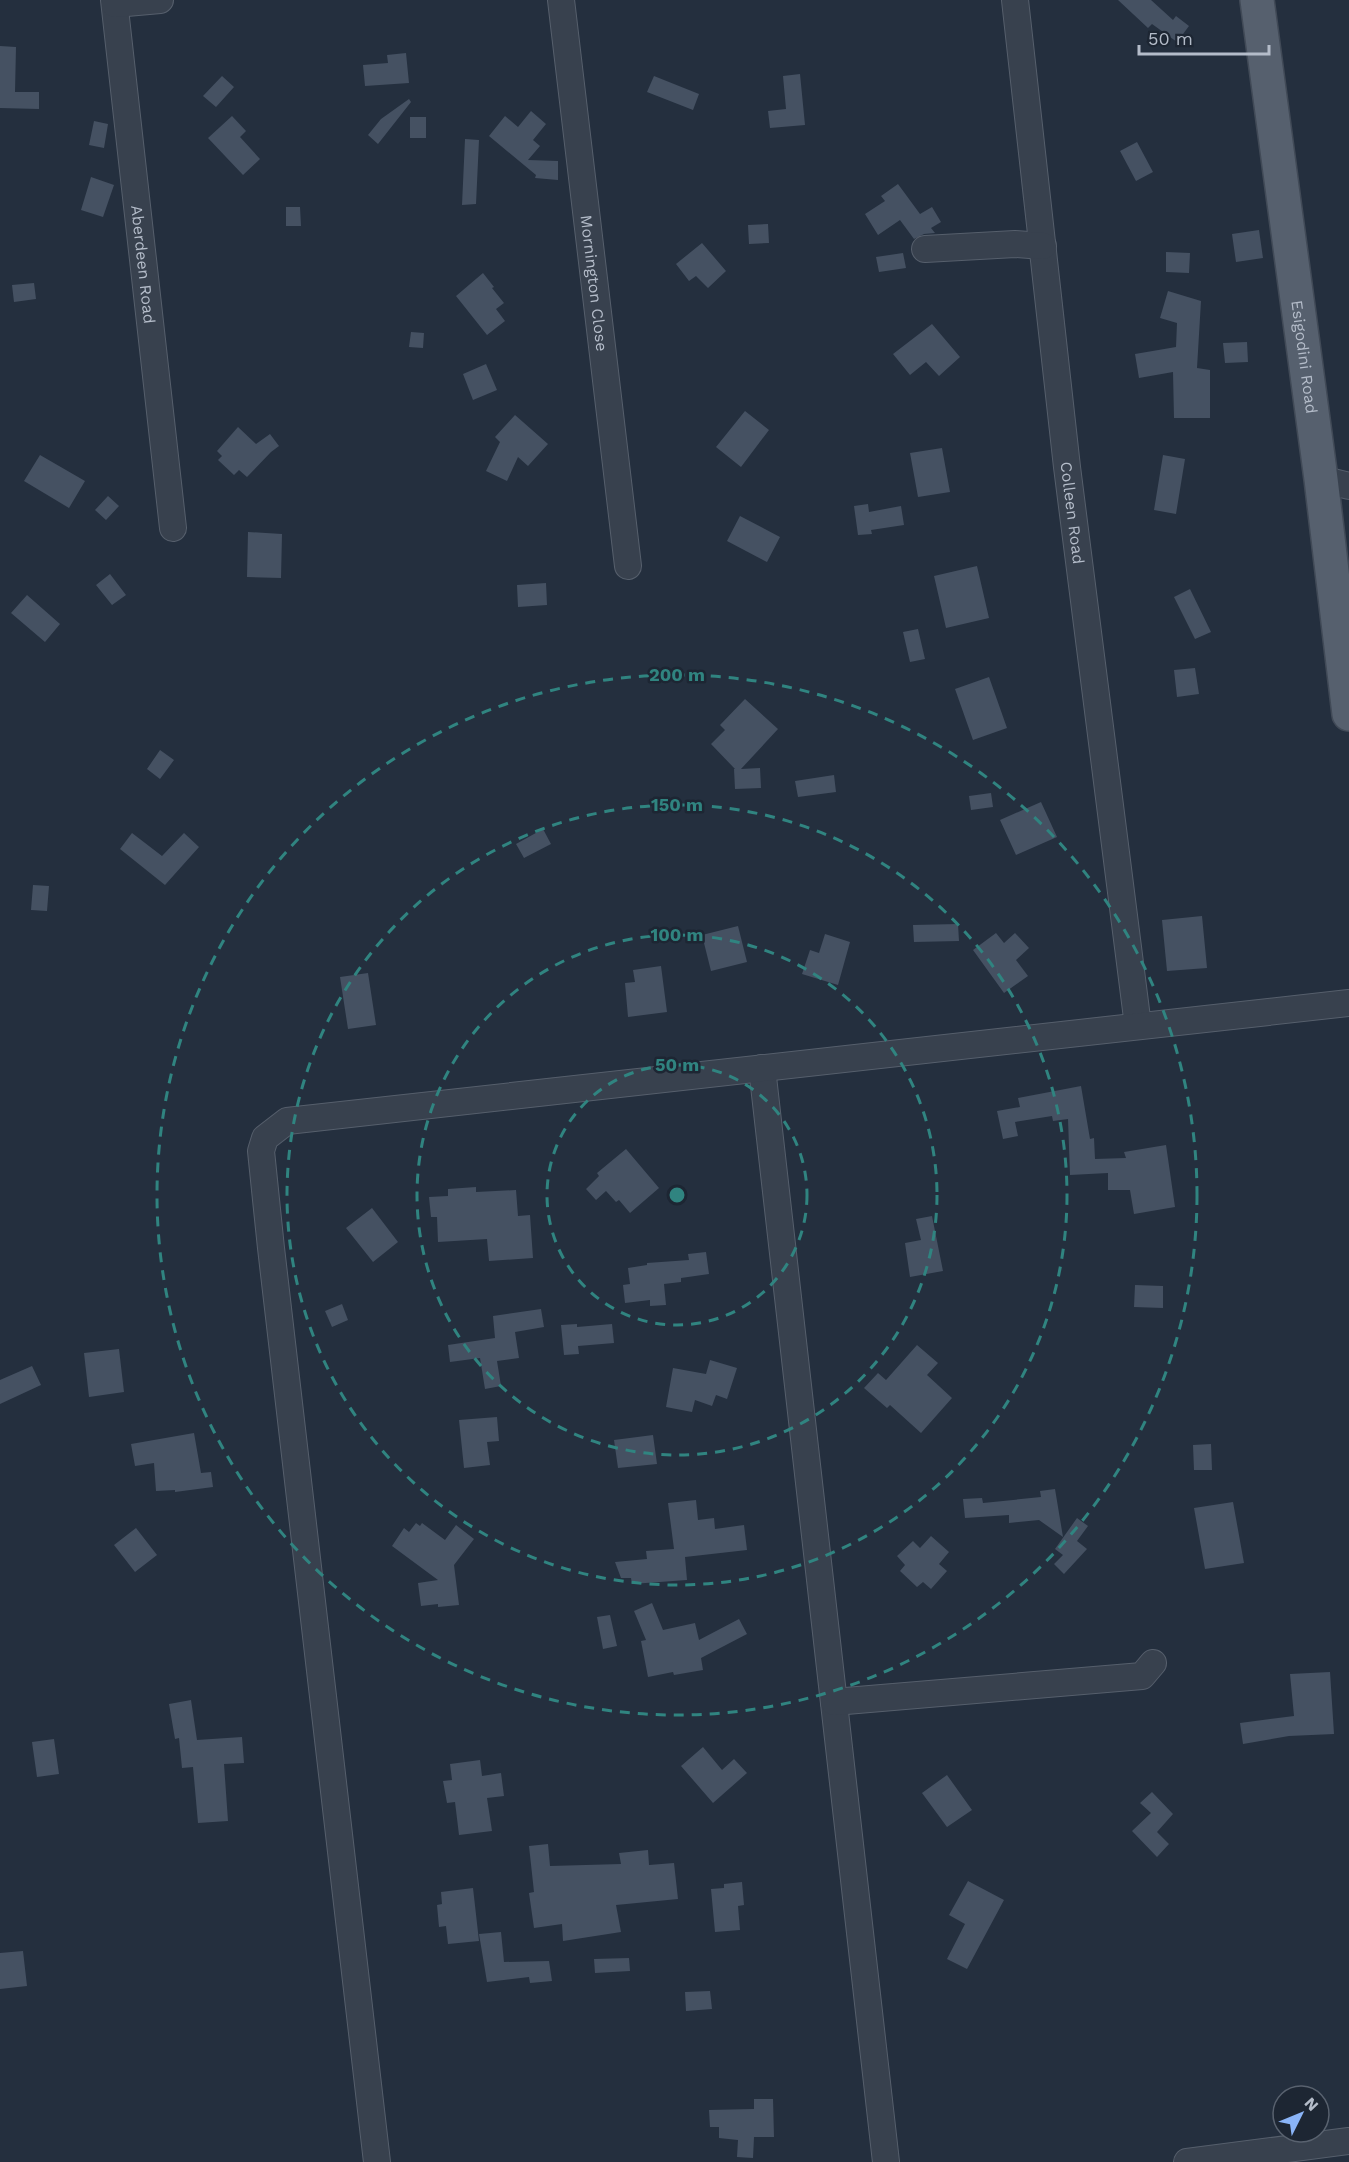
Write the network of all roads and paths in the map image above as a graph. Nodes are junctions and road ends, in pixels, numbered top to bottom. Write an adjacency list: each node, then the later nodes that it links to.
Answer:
1 (160, 0): 5 (street)
2 (561, 0): 10 (street, Mornington Close)
3 (1015, 0): 6 (street, Colleen Road)
4 (1257, 0): 8 (main road, Esigodini Road)
5 (115, 2): 9 (street, Aberdeen Road)
6 (1042, 246): 7 (street); 14 (street, Colleen Road)
7 (924, 249)
8 (1335, 483): 11 (main road, Esigodini Road)
9 (173, 528)
10 (628, 566)
11 (1344, 624): 12 (main road, Esigodini Road)
12 (1349, 714)
13 (1349, 1003): 14 (street)
14 (1138, 1026): 15 (street)
15 (762, 1068): 17 (street); 19 (street)
16 (1153, 1663): 17 (street)
17 (834, 1702): 20 (street)
18 (1349, 2141): 21 (street)
19 (377, 2162)
20 (886, 2162)
21 (1187, 2162)

